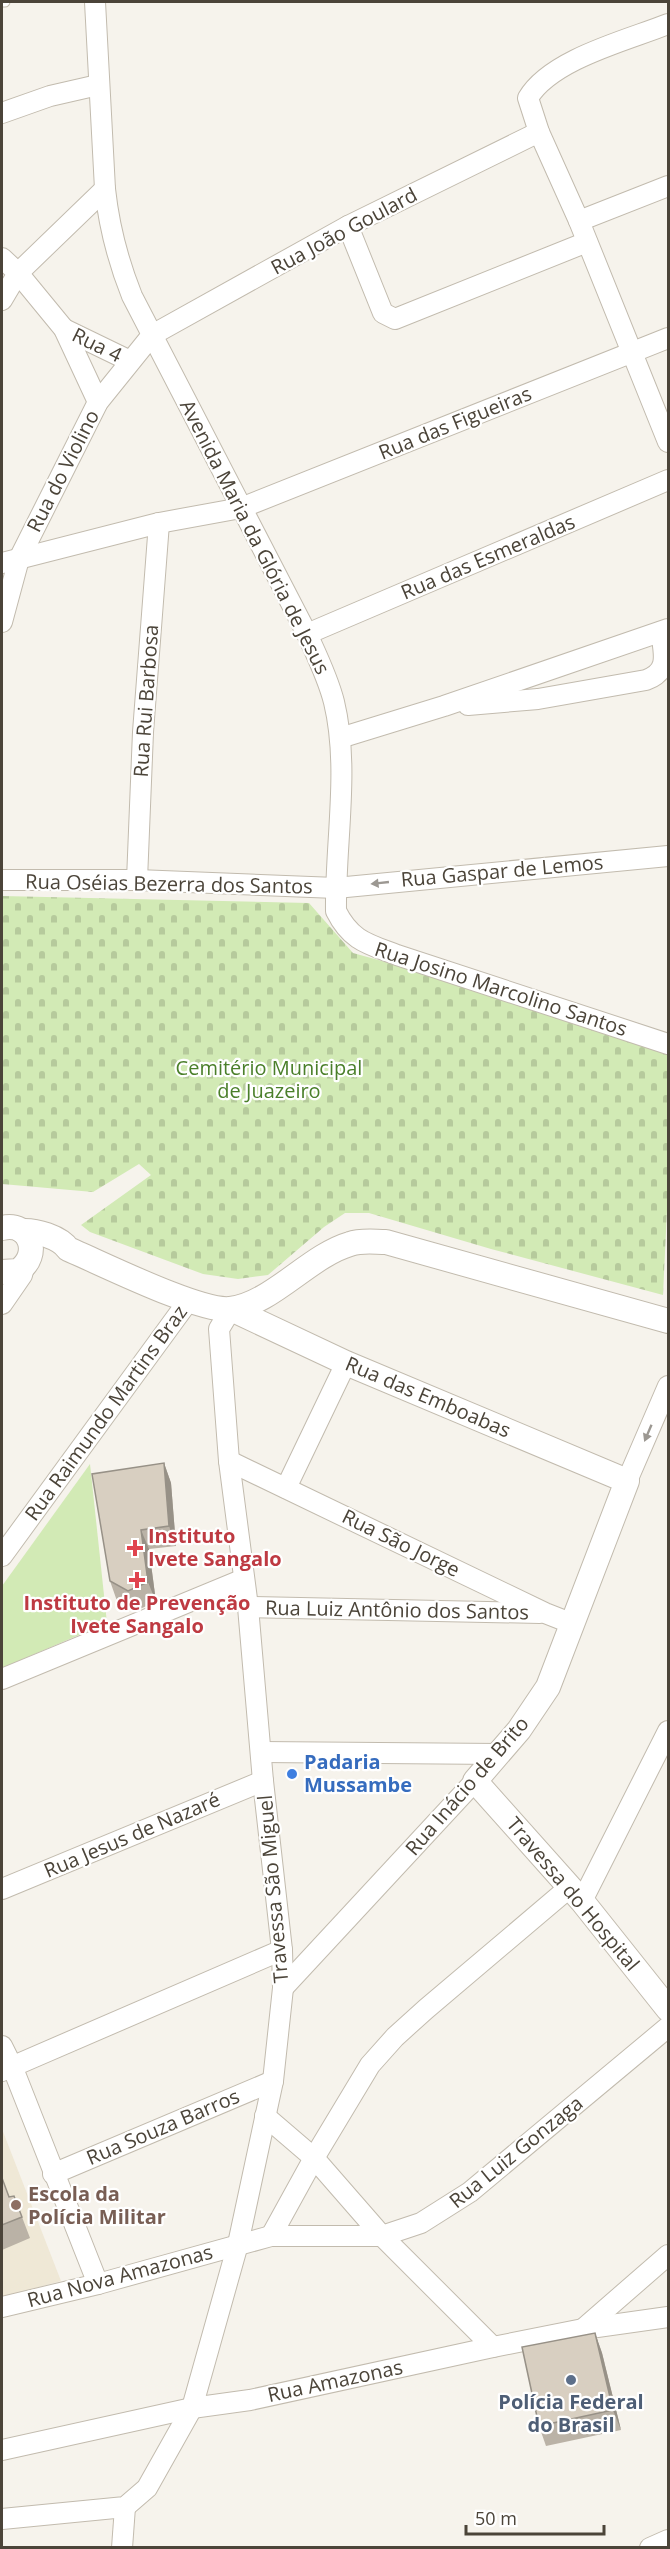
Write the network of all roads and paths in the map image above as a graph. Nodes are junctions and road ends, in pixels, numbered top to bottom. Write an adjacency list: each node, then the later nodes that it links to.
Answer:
1 (95, 2): 3 (street, Avenida Maria da Glória de Jesus)
2 (669, 24): 5 (street)
3 (98, 86): 4 (street); 7 (street, Avenida Maria da Glória de Jesus)
4 (2, 113)
5 (539, 132): 8 (street); 9 (street, Rua João Goulard)
6 (669, 186): 8 (street)
7 (105, 189): 12 (street); 15 (street, Avenida Maria da Glória de Jesus)
8 (579, 221): 10 (street)
9 (348, 226): 10 (street); 15 (street, Rua João Goulard)
10 (587, 242): 17 (street)
11 (2, 258): 12 (street, Rua 4)
12 (18, 273): 13 (street); 14 (street, Rua 4)
13 (2, 300)
14 (64, 329): 18 (street, Rua 4); 19 (street, Rua 4)
15 (152, 335): 18 (street, Rua do Violino); 22 (street, Avenida Maria da Glória de Jesus)
16 (669, 338): 17 (street, Rua das Figueiras)
17 (633, 352): 20 (street); 22 (street, Rua das Figueiras)
18 (130, 361): 19 (street, Rua do Violino)
19 (98, 402): 24 (street, Rua do Violino)
20 (669, 442)
21 (669, 480): 27 (street, Rua das Esmeraldas)
22 (241, 508): 23 (street, Rua das Figueiras); 27 (street, Avenida Maria da Glória de Jesus)
23 (159, 523): 24 (street, Rua das Figueiras); 32 (street, Rua Rui Barbosa)
24 (10, 561): 25 (street, Rua do Violino)
25 (2, 622)
26 (665, 630): 28 (street); 28 (street)
27 (307, 634): 29 (street, Avenida Maria da Glória de Jesus)
28 (444, 706): 29 (street)
29 (340, 738): 33 (street, Avenida Maria da Glória de Jesus)
30 (669, 856): 33 (street, Rua Gaspar de Lemos, one-way to 33)
31 (2, 880): 32 (street, Rua Oséias Bezerra dos Santos)
32 (137, 880): 33 (street, Rua Oséias Bezerra dos Santos)
33 (336, 888): 34 (street, Rua Josino Marcolino Santos)
34 (669, 1044)
35 (8, 1227): 36 (street, Rua das Emboabas); 37 (street)
36 (68, 1249): 37 (street); 38 (street, Rua das Emboabas)
37 (18, 1266): 39 (street)
38 (189, 1300): 40 (street, Rua das Emboabas); 47 (street, Rua Raimundo Martins Braz)
39 (2, 1304)
40 (231, 1309): 41 (street); 42 (street, Rua das Emboabas); 44 (street, Travessa São Miguel)
41 (669, 1321)
42 (346, 1363): 45 (street, Rua das Emboabas); 46 (street)
43 (669, 1386): 45 (street, Rua Inácio de Brito, one-way to 45)
44 (229, 1461): 46 (street, Rua São Jorge); 48 (street, Travessa São Miguel)
45 (627, 1481): 51 (street, Rua Inácio de Brito)
46 (286, 1488): 50 (street, Rua São Jorge)
47 (2, 1556)
48 (244, 1580): 49 (street, Travessa São Miguel); 52 (street)
49 (248, 1607): 50 (street, Rua Luiz Antônio dos Santos); 54 (street, Travessa São Miguel)
50 (545, 1613): 51 (street, Rua São Jorge)
51 (573, 1624): 55 (street, Rua Inácio de Brito)
52 (2, 1679)
53 (669, 1731): 59 (street)
54 (261, 1752): 55 (street); 56 (street, Travessa São Miguel)
55 (500, 1754): 57 (street, Rua Inácio de Brito)
56 (263, 1781): 58 (street, Rua Jesus de Nazaré); 60 (street, Travessa São Miguel)
57 (475, 1781): 59 (street, Travessa do Hospital); 61 (street, Rua Inácio de Brito)
58 (2, 1889)
59 (576, 1894): 62 (street, Travessa do Hospital); 68 (street)
60 (282, 1950): 61 (street, Travessa São Miguel); 65 (street)
61 (284, 1988): 66 (street, Travessa São Miguel)
62 (669, 2009)
63 (669, 2027): 71 (street, Rua Luiz Gonzaga)
64 (2, 2046): 65 (street)
65 (7, 2069): 69 (street)
66 (273, 2080): 67 (street, Travessa São Miguel); 69 (street, Rua Souza Barros)
67 (266, 2116): 68 (street); 72 (street, Travessa São Miguel)
68 (314, 2158): 70 (street); 71 (street)
69 (53, 2174): 74 (street)
70 (271, 2236): 71 (street, Rua Luiz Gonzaga); 72 (street, Rua Luiz Gonzaga)
71 (382, 2236): 78 (street)
72 (238, 2244): 74 (street, Rua Nova Amazonas); 79 (street, Travessa São Miguel)
73 (669, 2255): 77 (street)
74 (98, 2284): 75 (street, Rua Nova Amazonas)
75 (2, 2307)
76 (669, 2317): 77 (street, Rua Amazonas)
77 (583, 2329): 78 (street, Rua Amazonas)
78 (493, 2347): 79 (street, Rua Amazonas)
79 (192, 2408): 80 (street, Rua Amazonas); 81 (street, Travessa São Miguel)
80 (2, 2450)
81 (125, 2506): 82 (street); 84 (street)
82 (2, 2519)
83 (669, 2540): 85 (street)
84 (122, 2547)
85 (650, 2547)

